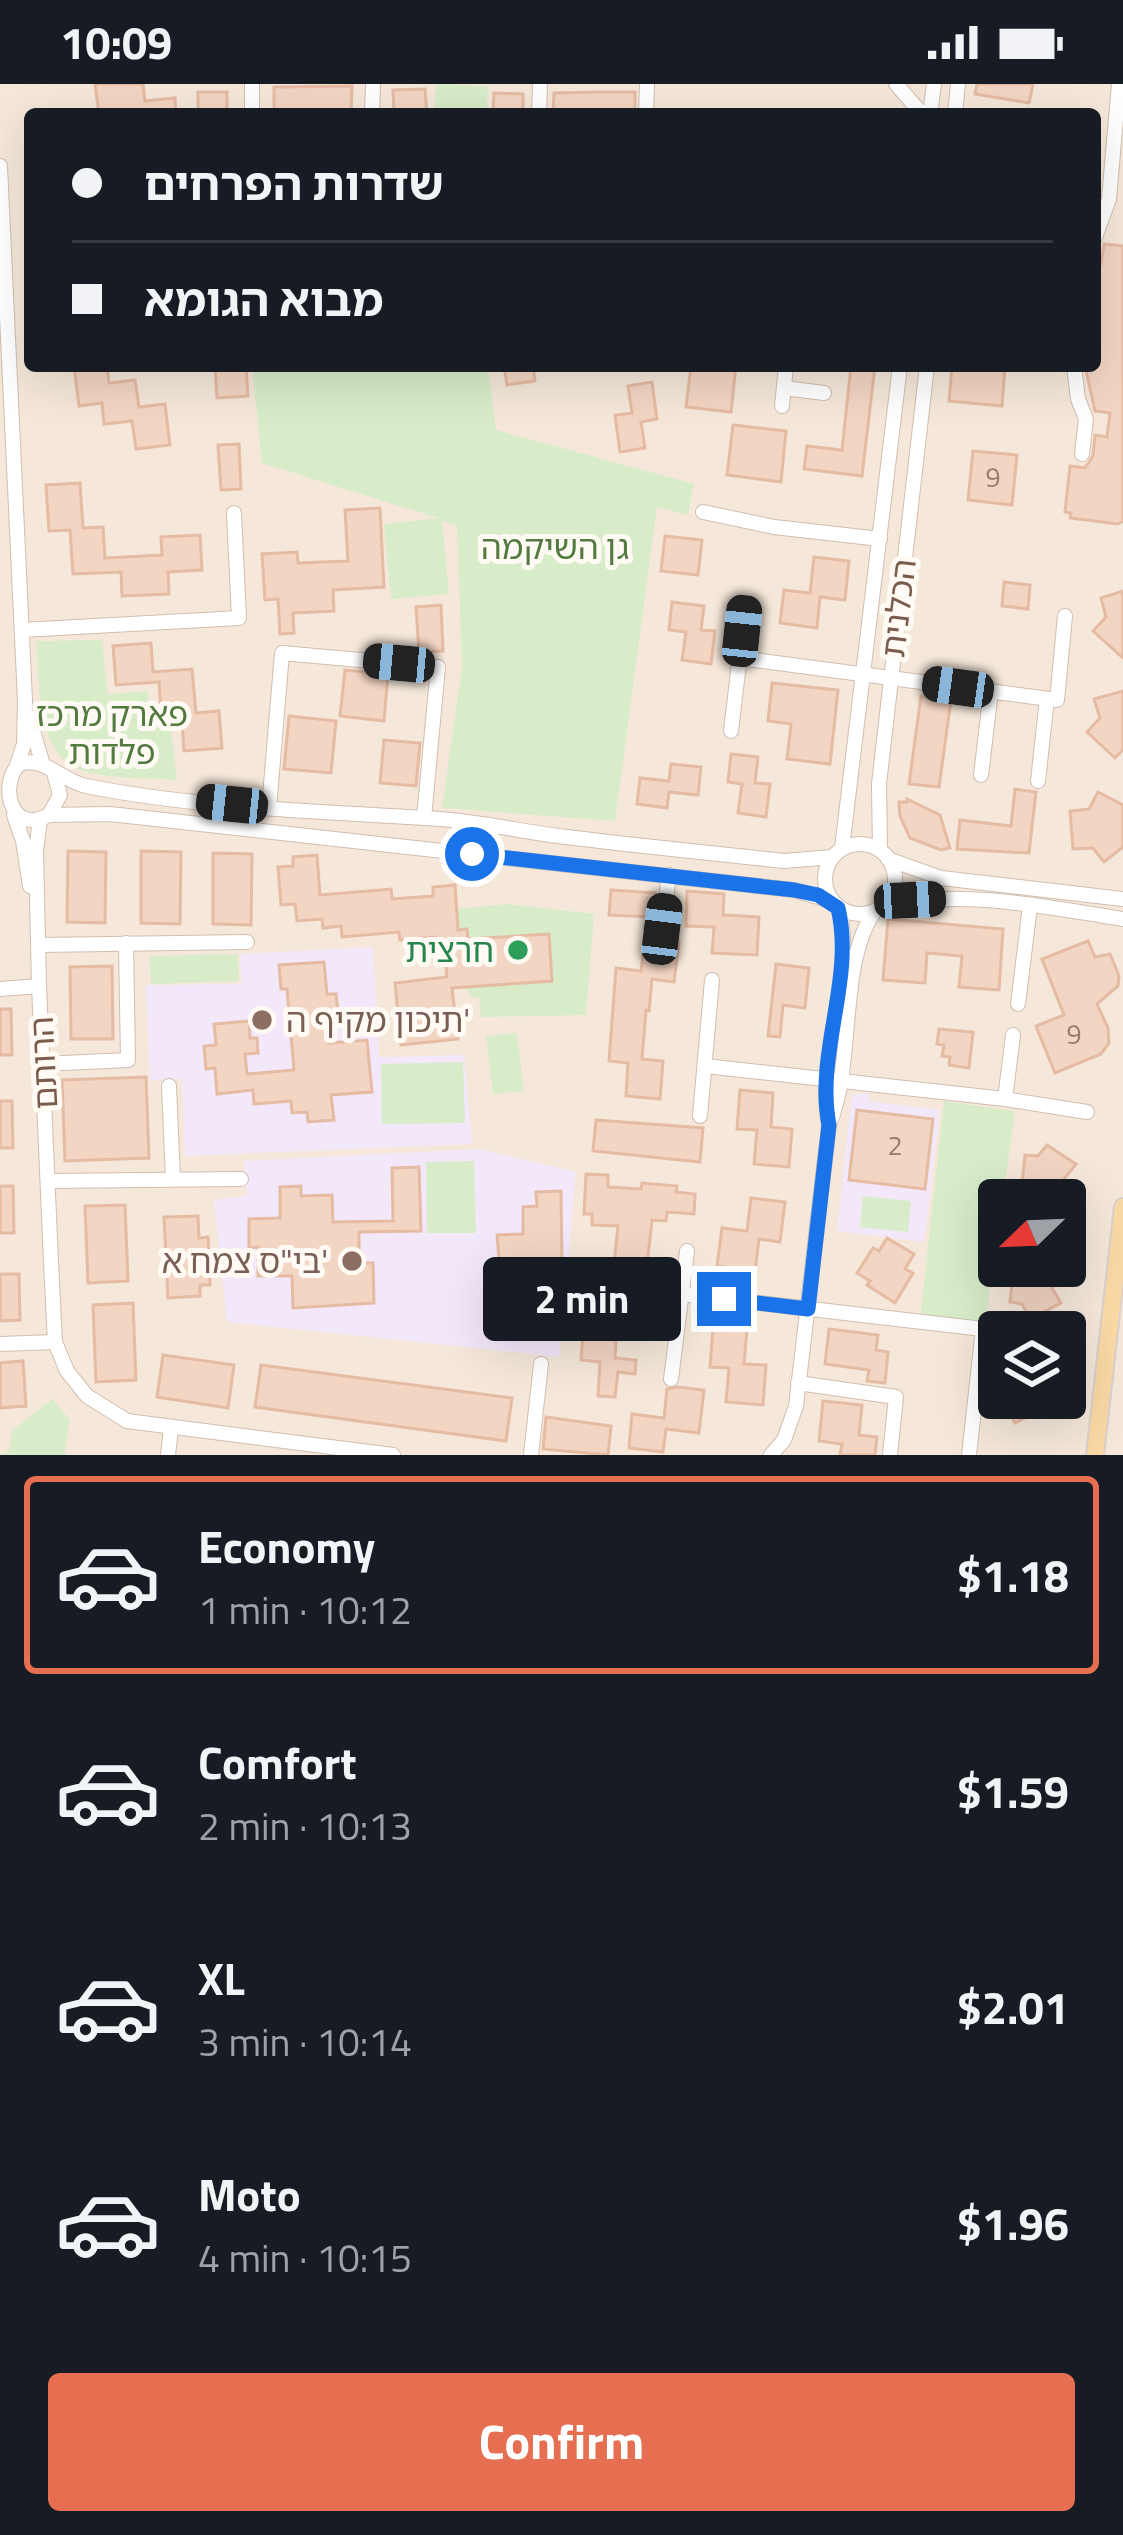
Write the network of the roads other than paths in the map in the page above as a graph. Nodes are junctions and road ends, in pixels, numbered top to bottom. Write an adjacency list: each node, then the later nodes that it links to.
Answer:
1 (896, 84): 5 (street)
2 (932, 84): 4 (street)
3 (1119, 84): 7 (street)
4 (958, 85)
5 (920, 108)
6 (0, 166): 8 (street)
7 (1101, 221)
8 (2, 228): 9 (street)
9 (5, 369): 21 (street)
10 (785, 372): 14 (street)
11 (899, 372): 20 (street, הכלנית)
12 (926, 372): 28 (street, הכלנית)
13 (1076, 372): 17 (street)
14 (784, 388): 15 (street); 16 (street)
15 (824, 393)
16 (782, 406)
17 (1082, 454)
18 (704, 512): 20 (street)
19 (234, 513): 25 (street)
20 (880, 539): 27 (street, הכלנית)
21 (20, 601): 22 (street); 25 (street)
22 (0, 602)
23 (746, 604): 26 (street)
24 (1065, 616): 30 (street)
25 (22, 630): 31 (street)
26 (740, 658): 27 (street); 32 (street)
27 (864, 675): 28 (street); 42 (street, הכלנית)
28 (890, 678): 29 (street); 43 (street, הכלנית)
29 (992, 691): 30 (street); 35 (street)
30 (1047, 698): 37 (street)
31 (25, 700): 33 (street); 34 (street)
32 (731, 731)
33 (17, 765): 34 (street); 36 (street)
34 (49, 769): 38 (street); 40 (street)
35 (981, 775)
36 (3, 777): 39 (street)
37 (1038, 781)
38 (269, 808): 41 (street); 41 (street)
39 (7, 810): 40 (street); 52 (street, הרותם)
40 (44, 817): 44 (street); 52 (street, הרותם)
41 (424, 818): 42 (street)
42 (837, 852): 43 (street); 46 (street)
43 (884, 855): 45 (street); 48 (street)
44 (669, 874): 46 (street); 50 (street)
45 (1123, 899)
46 (835, 904): 48 (street); 61 (street)
47 (1030, 906): 48 (street); 49 (street); 57 (street)
48 (878, 909): 61 (street)
49 (1123, 919)
50 (651, 928)
51 (247, 942): 53 (street)
52 (39, 944): 53 (street); 55 (street, הרותם)
53 (126, 944): 59 (street)
54 (712, 980): 60 (street)
55 (39, 986): 56 (street); 59 (street, הרותם)
56 (0, 989)
57 (1018, 1004)
58 (1013, 1035): 63 (street)
59 (44, 1064): 68 (street, הרותם)
60 (705, 1066): 61 (street); 65 (street)
61 (834, 1080): 63 (street); 72 (street)
62 (170, 1086): 66 (street)
63 (1005, 1099): 64 (street)
64 (1088, 1112)
65 (700, 1116)
66 (172, 1179): 67 (street); 68 (street)
67 (241, 1179)
68 (48, 1181): 73 (street, הרותם)
69 (1123, 1207): 86 (main road)
70 (687, 1251): 71 (street)
71 (681, 1294): 72 (street); 76 (street)
72 (808, 1309): 77 (street); 85 (street)
73 (55, 1342): 74 (street); 78 (street, הרותם)
74 (0, 1344)
75 (541, 1364): 82 (street)
76 (671, 1379)
77 (798, 1383): 83 (street); 84 (street)
78 (171, 1429): 79 (street); 80 (street)
79 (382, 1454): 81 (street)
80 (169, 1455)
81 (393, 1455)
82 (532, 1455)
83 (771, 1455)
84 (890, 1455)
85 (969, 1455)
86 (1095, 1455)

